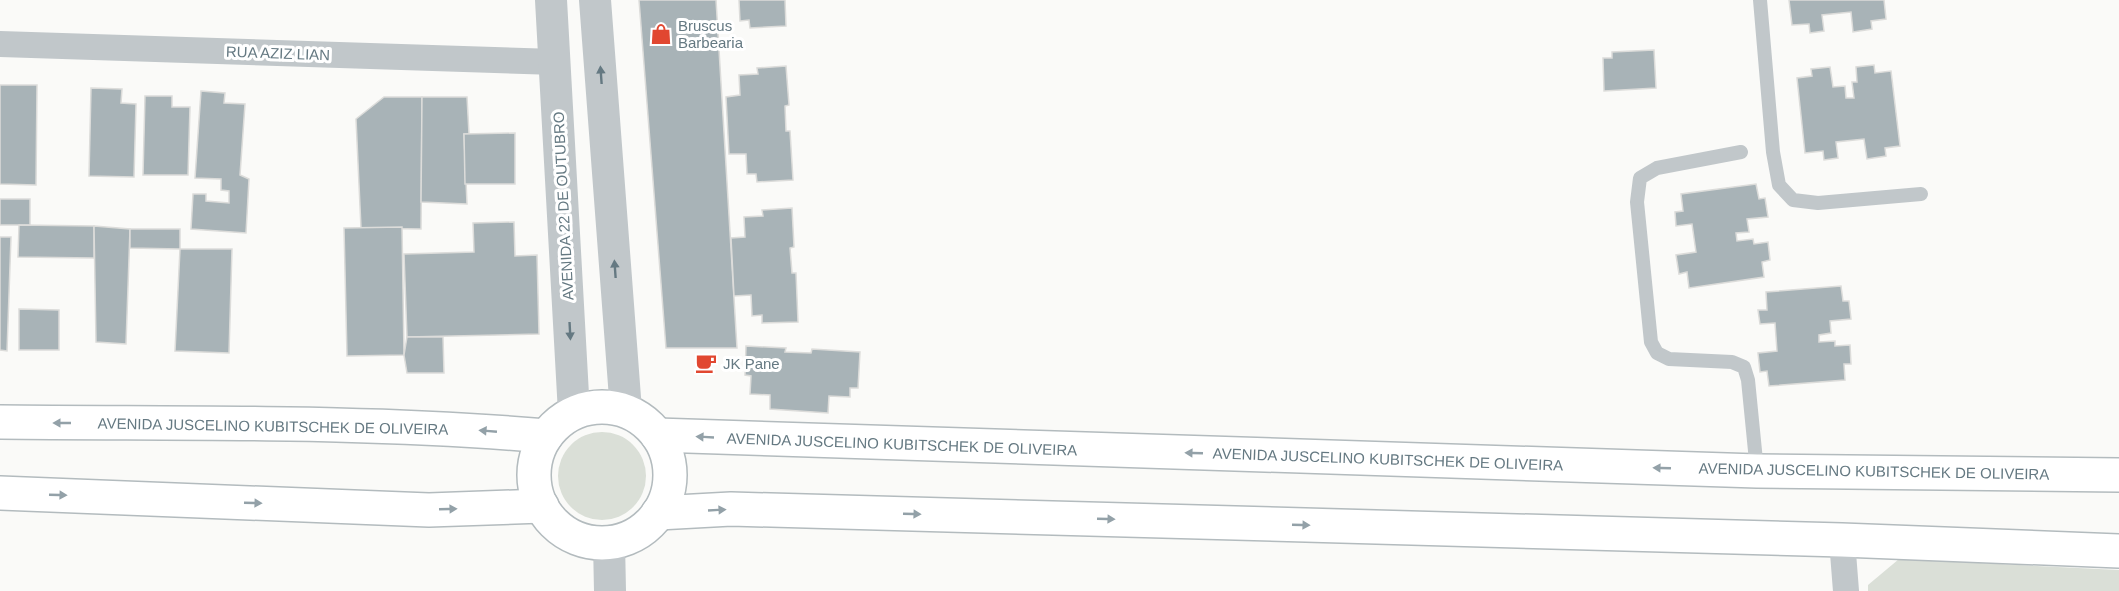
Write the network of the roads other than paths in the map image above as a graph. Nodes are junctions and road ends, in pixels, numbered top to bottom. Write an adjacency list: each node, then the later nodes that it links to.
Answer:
1 (551, 0): 5 (street, AVENIDA 22 DE OUTUBRO)
2 (595, 0): 8 (street, one-way to 2)
3 (1760, 0): 7 (lane)
4 (0, 44): 5 (street, RUA AZIZ LIAN)
5 (556, 62): 9 (street, AVENIDA 22 DE OUTUBRO, one-way to 9)
6 (1742, 152): 13 (lane)
7 (1921, 194)
8 (626, 411): 9 (main road); 11 (main road)
9 (574, 413): 12 (main road)
10 (0, 422): 12 (main road, AVENIDA JUSCELINO KUBITSCHEK DE OLIVEIRA, one-way to 10)
11 (657, 435): 13 (main road, AVENIDA JUSCELINO KUBITSCHEK DE OLIVEIRA, one-way to 11); 17 (main road)
12 (546, 436): 16 (main road)
13 (1757, 471): 14 (main road, AVENIDA JUSCELINO KUBITSCHEK DE OLIVEIRA)
14 (2119, 474)
15 (0, 493): 16 (main road, one-way to 16)
16 (542, 506): 19 (main road)
17 (658, 513): 18 (main road, one-way to 18); 19 (main road)
18 (1842, 540): 20 (main road); 22 (street)
19 (609, 542): 21 (street)
20 (2119, 550)
21 (610, 591)
22 (1846, 591)

